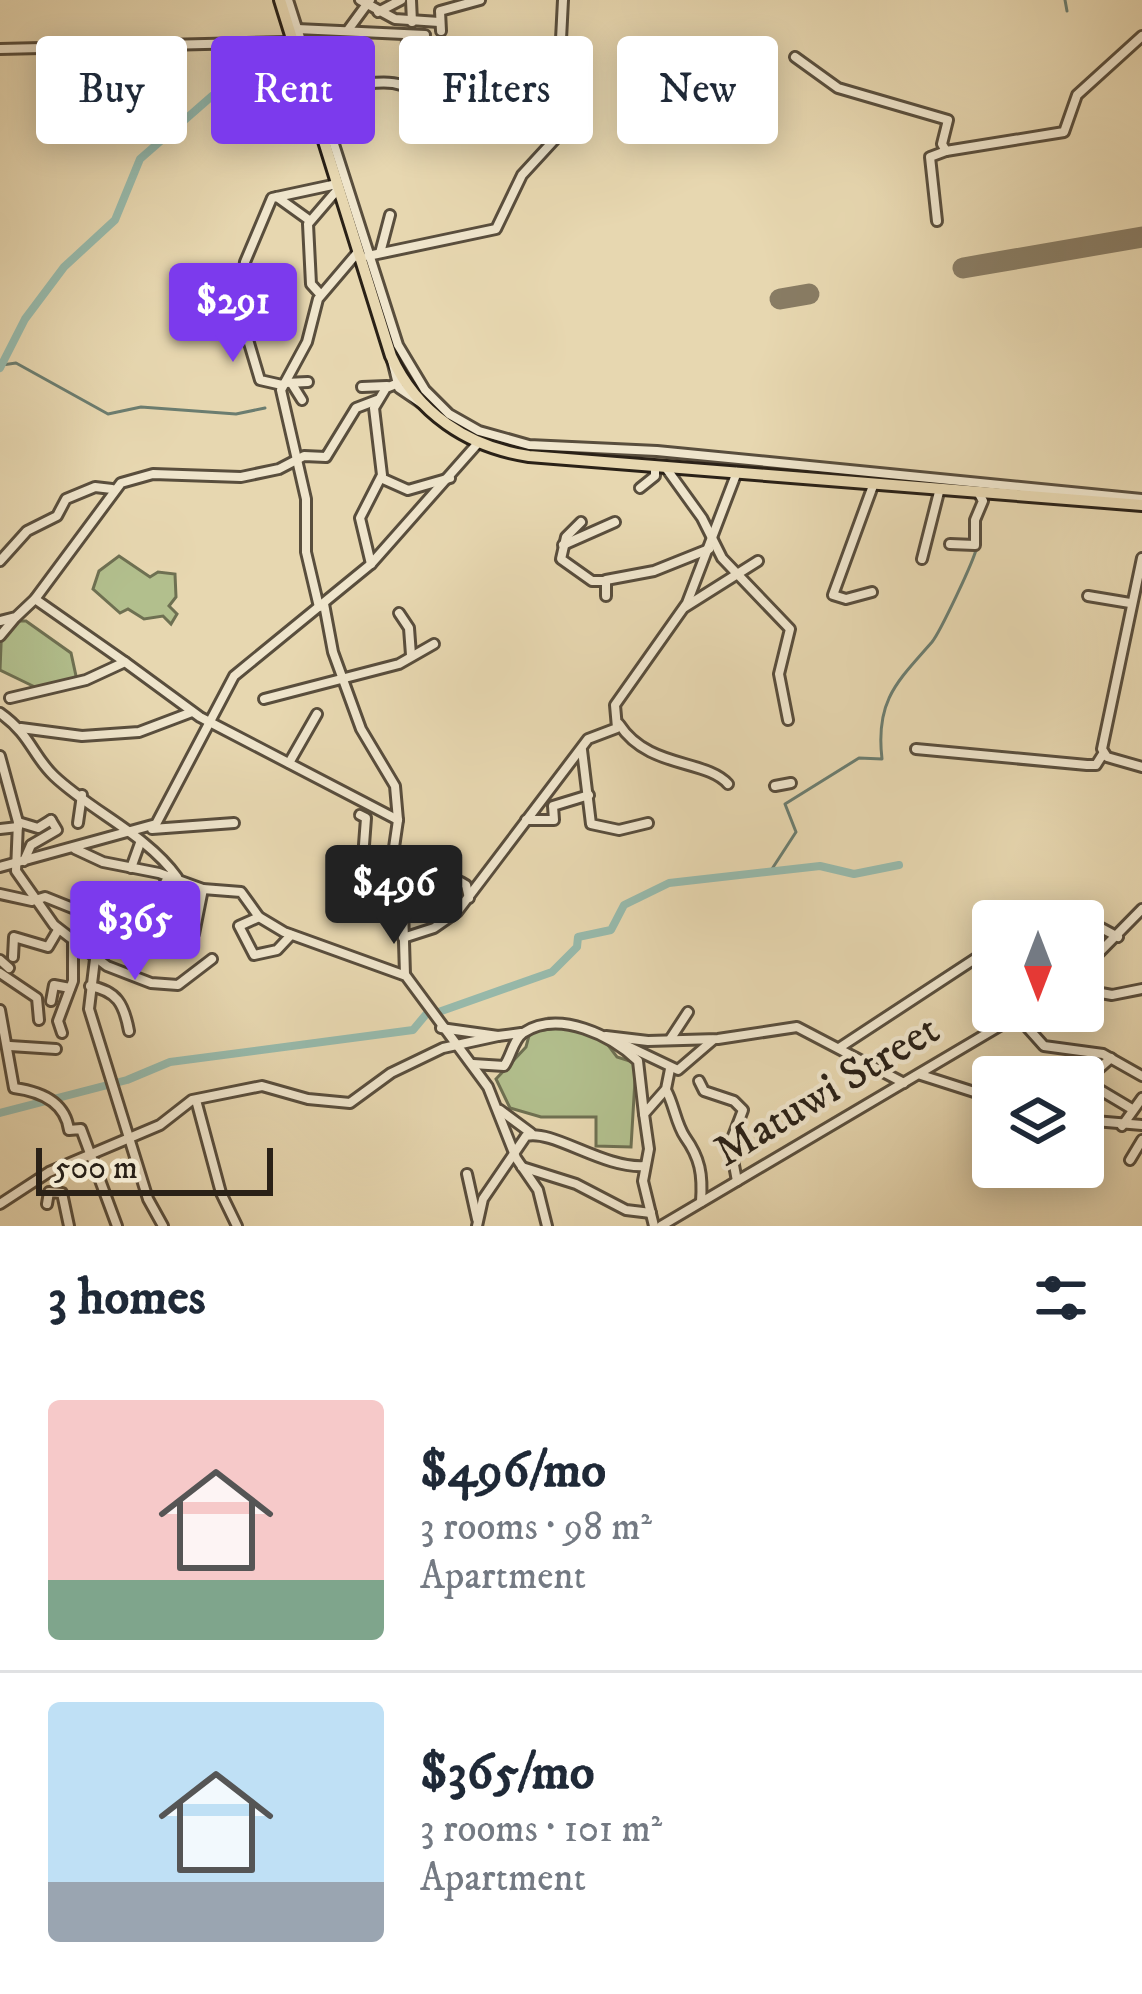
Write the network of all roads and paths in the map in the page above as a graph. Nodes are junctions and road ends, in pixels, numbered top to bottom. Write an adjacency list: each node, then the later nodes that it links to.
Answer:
1 (284, 0): 10 (main road)
2 (401, 0): 7 (street)
3 (411, 0): 8 (street)
4 (480, 0): 8 (street)
5 (563, 0): 25 (street)
6 (366, 2): 7 (street); 9 (street)
7 (378, 12): 8 (street)
8 (412, 22)
9 (347, 32): 10 (street); 12 (street)
10 (291, 35): 15 (street)
11 (425, 35): 13 (street)
12 (399, 36)
13 (416, 36)
14 (1142, 36): 19 (street)
15 (0, 49)
16 (796, 57): 19 (street)
17 (327, 144): 20 (main road)
18 (329, 144): 26 (street)
19 (946, 151): 24 (street)
20 (338, 186): 21 (street); 23 (street); 26 (main road)
21 (276, 196): 23 (street); 30 (street)
22 (390, 215): 25 (street)
23 (309, 220): 27 (street)
24 (937, 221)
25 (380, 253): 26 (street)
26 (363, 256): 27 (street); 28 (main road); 39 (street)
27 (320, 294): 30 (street)
28 (392, 356): 31 (street); 35 (main road)
29 (308, 382): 30 (street)
30 (287, 384): 33 (street); 37 (street)
31 (392, 385): 32 (street); 34 (street); 35 (street)
32 (362, 387)
33 (302, 400)
34 (376, 400): 37 (street); 41 (street)
35 (422, 403): 36 (main road)
36 (478, 443): 38 (main road); 40 (street)
37 (298, 459): 45 (street); 64 (street)
38 (660, 466): 39 (main road); 43 (street); 51 (street)
39 (740, 469): 42 (main road); 47 (street); 51 (street)
40 (452, 477): 41 (street); 57 (street)
41 (381, 478): 57 (street)
42 (874, 483): 44 (main road); 60 (street)
43 (640, 488)
44 (940, 488): 46 (main road); 54 (street)
45 (112, 490): 56 (street); 63 (street)
46 (978, 491): 47 (main road); 50 (street)
47 (1142, 502)
48 (581, 522): 52 (street)
49 (615, 522): 52 (street)
50 (950, 544)
51 (712, 545): 58 (street); 59 (street); 65 (street)
52 (562, 546): 59 (street)
53 (1142, 558): 66 (street)
54 (922, 559)
55 (758, 561): 58 (street)
56 (0, 562)
57 (371, 564): 64 (street)
58 (739, 576): 65 (street); 83 (street)
59 (606, 580): 61 (street)
60 (872, 592)
61 (606, 596)
62 (1088, 596): 66 (street)
63 (35, 599): 68 (street); 75 (street)
64 (321, 605): 76 (street); 82 (street)
65 (685, 607): 84 (street)
66 (1134, 608): 72 (street)
67 (399, 613): 74 (street)
68 (16, 617): 69 (street); 70 (street)
69 (0, 621)
70 (0, 636)
71 (434, 644): 74 (street)
72 (1125, 645): 73 (street); 88 (street)
73 (1142, 649)
74 (411, 657): 76 (street)
75 (124, 662): 77 (street); 79 (street)
76 (342, 677): 78 (street); 98 (street)
77 (10, 698)
78 (264, 699)
79 (194, 712): 82 (street); 85 (street)
80 (0, 713): 85 (street)
81 (316, 714): 90 (street)
82 (209, 716): 90 (street); 104 (street)
83 (788, 720)
84 (618, 723): 86 (street); 93 (street)
85 (21, 728): 95 (street)
86 (581, 748): 96 (street); 99 (street)
87 (916, 749): 88 (street)
88 (1103, 754): 91 (street)
89 (0, 756): 103 (street)
90 (289, 763): 98 (street)
91 (1142, 767)
92 (791, 783): 94 (street)
93 (728, 784)
94 (775, 786)
95 (82, 795): 100 (street); 106 (street)
96 (590, 795): 99 (street); 102 (street)
97 (360, 814): 119 (street)
98 (398, 820): 112 (street)
99 (526, 820): 116 (street)
100 (78, 823)
101 (235, 823): 104 (street)
102 (648, 823)
103 (18, 824): 105 (street); 109 (street); 109 (street)
104 (148, 829): 106 (street)
105 (0, 830)
106 (129, 835): 107 (street); 108 (street)
107 (140, 844): 111 (street); 113 (street)
108 (75, 849): 109 (street); 111 (street)
109 (20, 862): 110 (street); 117 (street)
110 (0, 867)
111 (131, 868): 113 (street)
112 (391, 871): 116 (street); 126 (street)
113 (173, 878): 114 (street); 122 (street)
114 (203, 890): 120 (street); 130 (street)
115 (0, 894): 117 (street)
116 (469, 898): 126 (street)
117 (36, 901): 122 (street); 123 (street)
118 (1142, 909): 121 (street)
119 (359, 912)
120 (259, 917): 125 (street); 125 (street)
121 (1138, 920): 127 (street)
122 (140, 926): 128 (street)
123 (58, 930): 129 (street); 132 (street)
124 (1104, 930): 127 (street)
125 (290, 935): 138 (street)
126 (403, 938): 138 (street)
127 (1118, 938): 131 (street)
128 (131, 940)
129 (73, 941): 133 (street); 141 (street)
130 (183, 950)
131 (1104, 950)
132 (13, 957)
133 (95, 958): 134 (street); 140 (street)
134 (212, 959)
135 (0, 960): 137 (street)
136 (972, 961): 159 (street)
137 (4, 970): 146 (street)
138 (406, 976): 147 (street)
139 (1142, 989): 142 (street)
140 (89, 990): 141 (street); 148 (street); 180 (street)
141 (69, 992): 143 (street); 151 (street)
142 (1104, 995)
143 (51, 1001)
144 (688, 1012): 155 (street)
145 (1, 1017): 157 (street)
146 (40, 1020)
147 (441, 1028): 153 (street); 158 (street)
148 (129, 1030)
149 (993, 1032): 164 (street, Matuwi Street)
150 (1034, 1032): 161 (street)
151 (62, 1033)
152 (523, 1033): 153 (street); 154 (street); 162 (street)
153 (498, 1036): 158 (street)
154 (608, 1038): 155 (street); 163 (street); 175 (street)
155 (670, 1039): 156 (street)
156 (714, 1039): 159 (street); 163 (street)
157 (6, 1044): 160 (street); 183 (street)
158 (455, 1047): 162 (street); 172 (street)
159 (839, 1048): 167 (street)
160 (56, 1049)
161 (1111, 1058): 165 (street); 174 (street)
162 (471, 1064): 173 (street)
163 (670, 1069): 168 (street)
164 (919, 1075): 167 (street, Matuwi Street); 169 (street)
165 (1142, 1076)
166 (699, 1082): 191 (street)
167 (905, 1083): 191 (street, Matuwi Street)
168 (666, 1090): 175 (street); 195 (street)
169 (972, 1091)
170 (181, 1094): 172 (street)
171 (1142, 1098): 174 (street)
172 (195, 1100): 180 (street); 201 (street)
173 (499, 1109): 179 (street); 182 (street)
174 (1132, 1109): 178 (street)
175 (644, 1114): 186 (street)
176 (1104, 1123): 178 (street)
177 (1142, 1125): 178 (street)
178 (1122, 1126)
179 (532, 1134): 182 (street); 187 (street)
180 (130, 1136): 183 (street); 200 (street)
181 (1142, 1140): 184 (street)
182 (513, 1151): 185 (street); 197 (street)
183 (92, 1155): 188 (street); 199 (street)
184 (1130, 1160)
185 (520, 1166): 196 (street); 202 (street)
186 (645, 1166): 187 (street); 190 (street)
187 (633, 1167): 190 (street)
188 (58, 1170): 192 (street); 193 (street)
189 (466, 1174): 197 (street)
190 (643, 1179): 196 (street)
191 (737, 1181): 195 (street, Matuwi Street)
192 (62, 1192): 194 (street); 198 (street)
193 (0, 1204)
194 (47, 1204)
195 (700, 1204): 203 (street, Matuwi Street)
196 (652, 1214): 203 (street)
197 (477, 1223)
198 (69, 1226)
199 (117, 1226)
200 (163, 1226)
201 (237, 1226)
202 (547, 1226)
203 (657, 1226)

